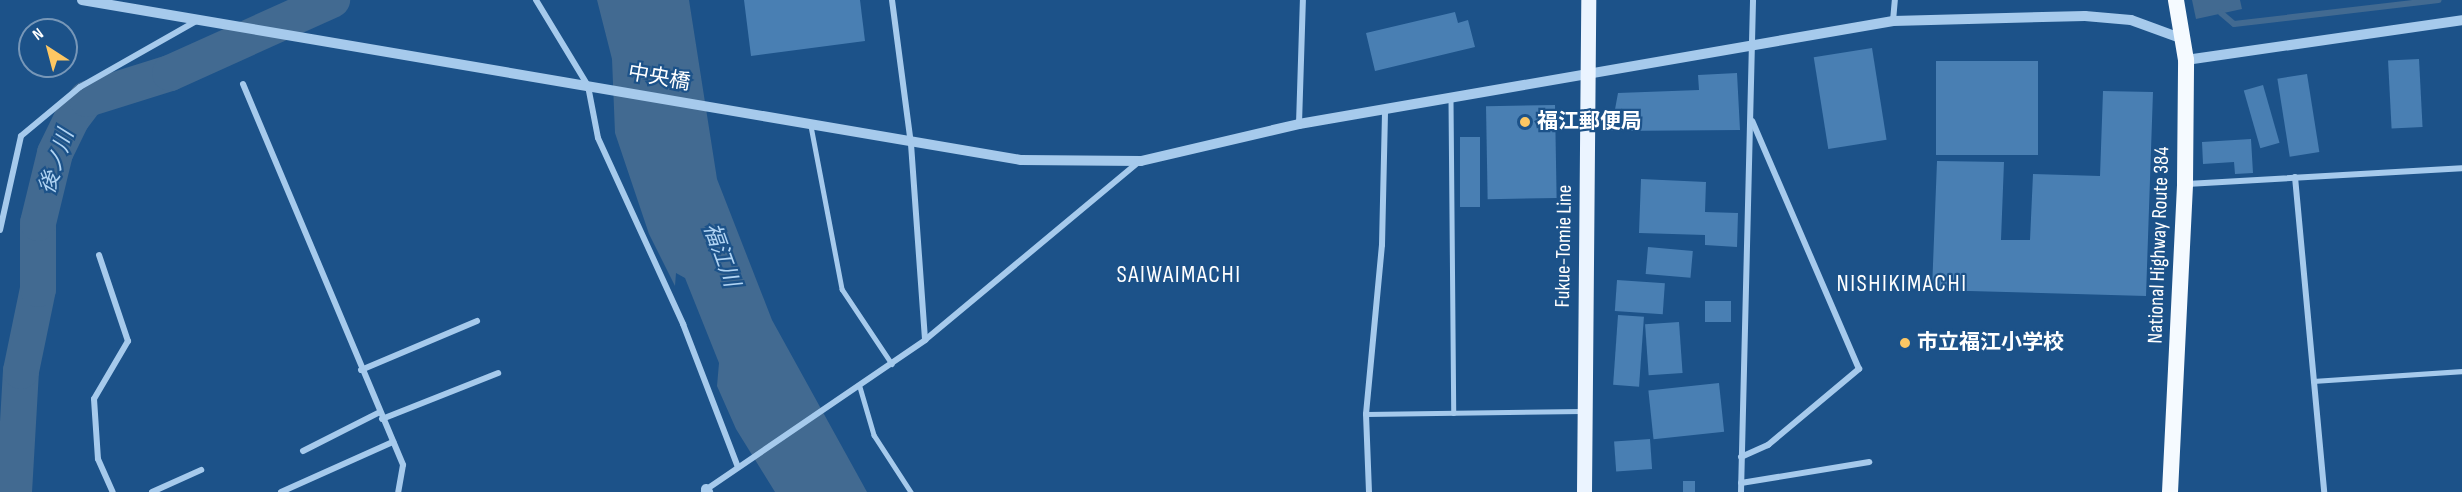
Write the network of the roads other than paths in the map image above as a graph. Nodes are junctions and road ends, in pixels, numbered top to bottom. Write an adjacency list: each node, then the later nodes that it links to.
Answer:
1 (82, 0): 9 (street, 中央橋)
2 (536, 0): 17 (street)
3 (892, 0): 23 (street)
4 (1303, 0): 21 (street)
5 (1588, 0): 15 (main road, Fukue-Tomie Line)
6 (1753, 0): 13 (street)
7 (1895, 0): 11 (street)
8 (2176, 0): 12 (highway, National Highway Route 384)
9 (201, 19): 17 (street, 中央橋); 28 (street)
10 (2462, 20): 14 (street)
11 (1893, 21): 12 (street, 中央橋); 13 (street, 中央橋)
12 (2183, 39): 14 (highway, National Highway Route 384)
13 (1752, 42): 15 (street, 中央橋); 20 (street)
14 (2186, 60): 27 (highway, National Highway Route 384)
15 (1587, 73): 18 (street, 中央橋); 38 (main road, Fukue-Tomie Line)
16 (243, 84): 33 (street)
17 (588, 86): 22 (street, 中央橋); 46 (street)
18 (1451, 100): 19 (street, 中央橋); 39 (lane)
19 (1385, 111): 21 (street, 中央橋); 40 (street)
20 (1750, 118): 44 (street); 44 (street)
21 (1299, 124): 24 (street, 中央橋)
22 (811, 126): 23 (street, 中央橋); 32 (lane)
23 (911, 144): 24 (street, 中央橋); 31 (street)
24 (1141, 161): 31 (street)
25 (2462, 168): 26 (street)
26 (2295, 177): 27 (street); 36 (street)
27 (2185, 184): 58 (highway, National Highway Route 384)
28 (0, 230)
29 (99, 255): 50 (street)
30 (477, 321): 33 (street)
31 (925, 340): 32 (street)
32 (892, 364): 37 (street)
33 (361, 370): 41 (street)
34 (2462, 371): 36 (lane)
35 (498, 373): 41 (street)
36 (2313, 381): 59 (street)
37 (860, 387): 46 (street); 54 (lane)
38 (1582, 411): 39 (lane); 56 (main road, Fukue-Tomie Line)
39 (1454, 413): 40 (lane)
40 (1366, 414): 55 (street)
41 (381, 415): 42 (street); 43 (street)
42 (393, 442): 52 (street); 53 (street)
43 (303, 451)
44 (1741, 457): 48 (street)
45 (1869, 462): 48 (street)
46 (738, 467): 49 (street)
47 (201, 470): 51 (street)
48 (1741, 483): 57 (street)
49 (705, 491)
50 (113, 492)
51 (152, 492)
52 (281, 492)
53 (398, 492)
54 (911, 492)
55 (1369, 492)
56 (1584, 492)
57 (1741, 492)
58 (2170, 492)
59 (2324, 492)

